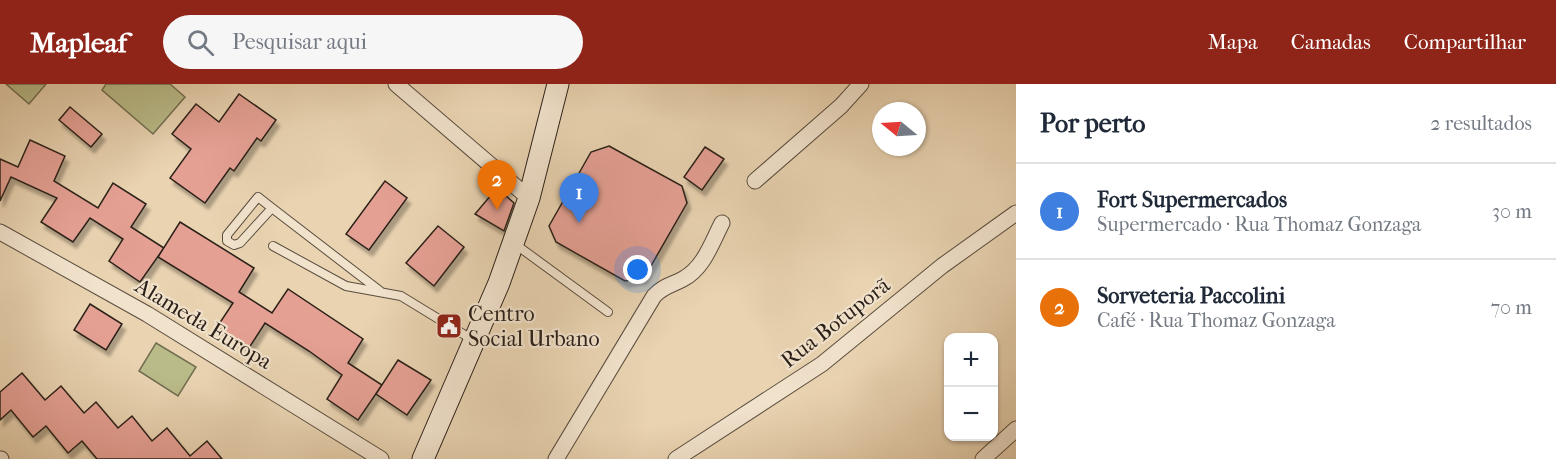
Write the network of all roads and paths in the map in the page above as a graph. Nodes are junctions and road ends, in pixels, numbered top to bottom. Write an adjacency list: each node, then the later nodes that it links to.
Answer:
1 (396, 84): 5 (street)
2 (558, 84): 5 (main road)
3 (861, 84): 4 (street)
4 (755, 181)
5 (529, 198): 10 (main road)
6 (272, 208): 6 (lane); 12 (lane)
7 (1016, 213): 19 (street, Rua Botuporã)
8 (722, 223): 18 (street)
9 (0, 232): 16 (street, Alameda Europa)
10 (513, 243): 13 (lane); 14 (main road)
11 (273, 246): 12 (lane)
12 (380, 291): 14 (lane)
13 (608, 312)
14 (476, 341): 17 (main road)
15 (1016, 429): 20 (street)
16 (381, 459)
17 (423, 459)
18 (556, 459)
19 (676, 459)
20 (982, 459)

